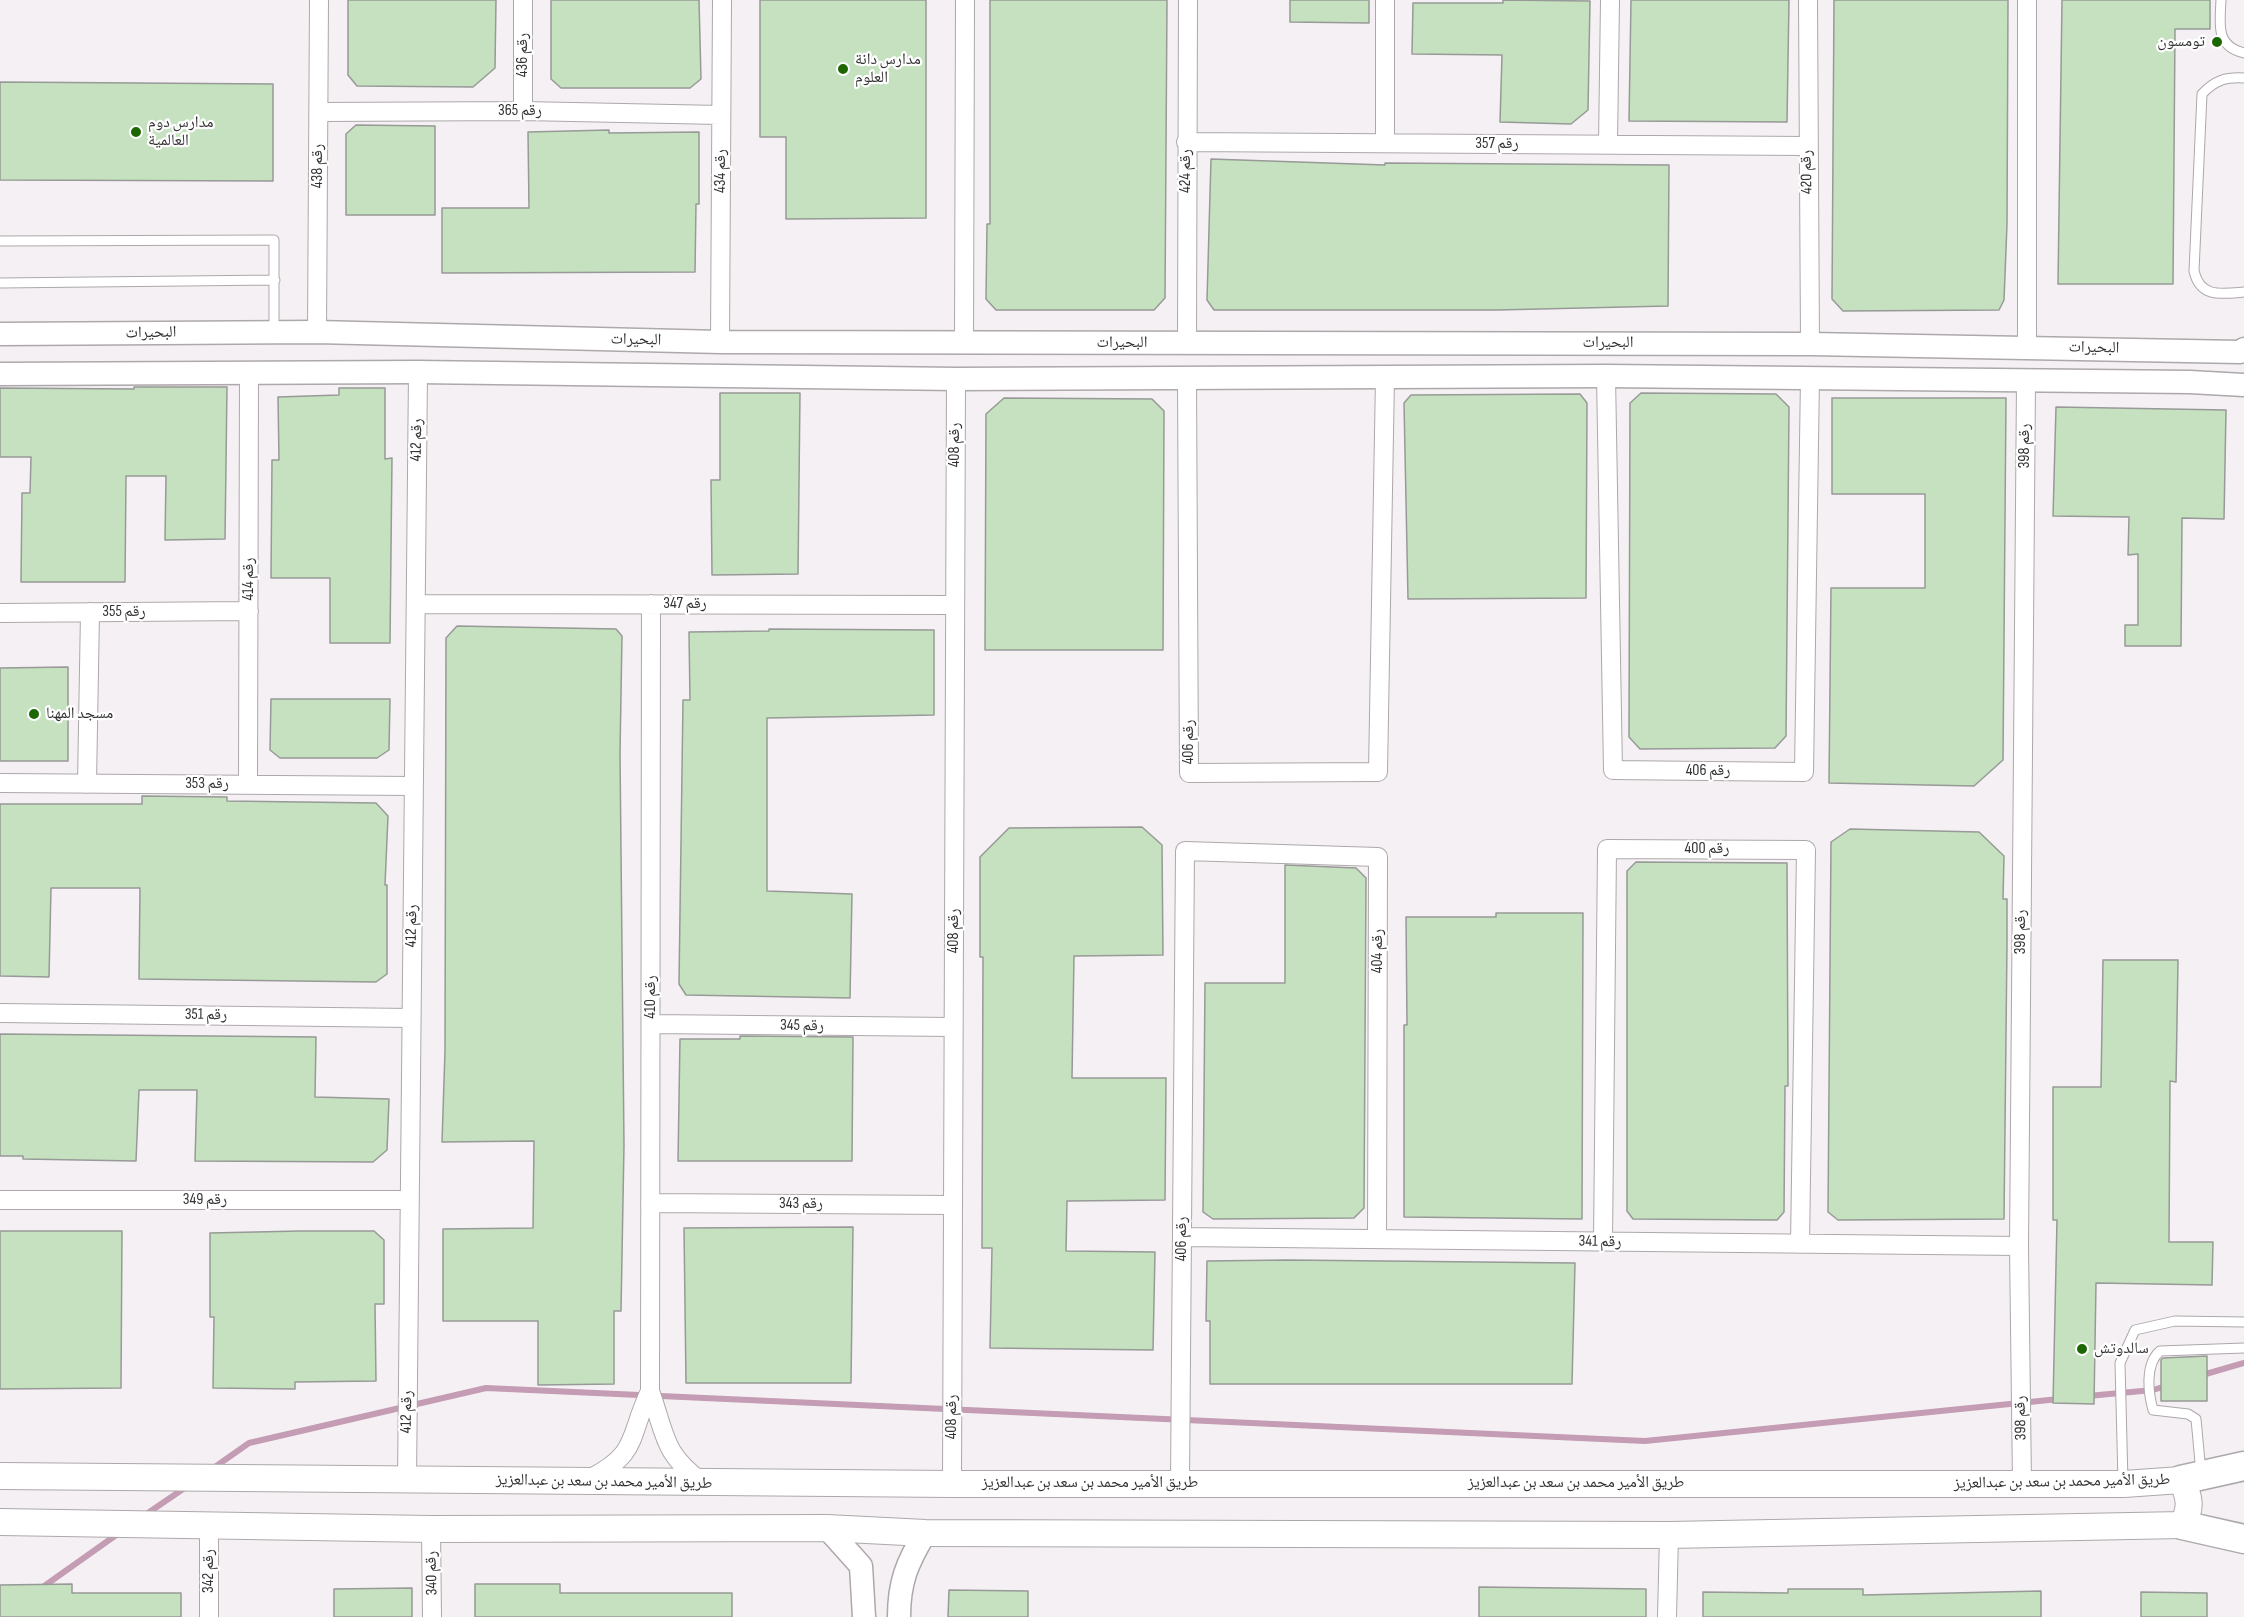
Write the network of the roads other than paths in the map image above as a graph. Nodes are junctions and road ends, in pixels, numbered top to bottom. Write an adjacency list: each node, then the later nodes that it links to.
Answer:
1 (319, 0): 14 (street, رقم 438)
2 (523, 0): 13 (street, رقم 436)
3 (722, 0): 15 (street, رقم 434)
4 (965, 0): 28 (street)
5 (1188, 0): 16 (street, رقم 424)
6 (1384, 0): 17 (street)
7 (1610, 0): 18 (street)
8 (1808, 0): 19 (street, رقم 420)
9 (2026, 0): 31 (street)
10 (2221, 0): 11 (lane)
11 (2244, 52)
12 (2244, 78): 23 (lane)
13 (523, 111): 14 (street, رقم 365); 15 (street, رقم 365)
14 (319, 112): 25 (street, رقم 438)
15 (721, 115): 27 (street, رقم 434)
16 (1186, 142): 17 (street, رقم 357); 29 (street, رقم 424)
17 (1385, 143): 18 (street, رقم 357)
18 (1608, 144): 19 (street, رقم 357)
19 (1807, 146): 30 (street, رقم 420)
20 (0, 241): 21 (lane)
21 (275, 280): 22 (lane); 24 (lane)
22 (0, 283)
23 (2244, 292)
24 (274, 332): 25 (street, البحيرات); 26 (street, البحيرات)
25 (317, 332): 27 (street, البحيرات)
26 (0, 334)
27 (717, 342): 28 (street, البحيرات); 37 (street)
28 (964, 342): 29 (street, البحيرات)
29 (1187, 343): 30 (street, البحيرات)
30 (1810, 344): 31 (street, البحيرات)
31 (2027, 346): 33 (street, البحيرات)
32 (2244, 349): 33 (street, البحيرات)
33 (2196, 350): 44 (street)
34 (418, 372): 35 (street, البحيرات); 37 (street, البحيرات); 46 (street, رقم 412)
35 (249, 373): 36 (street, البحيرات); 49 (street, رقم 414)
36 (0, 374)
37 (713, 376): 41 (street, البحيرات)
38 (1606, 376): 39 (street, البحيرات); 40 (street, البحيرات); 40 (street, رقم 406)
39 (1385, 377): 42 (street, البحيرات); 42 (street, رقم 406)
40 (1810, 377): 43 (street, البحيرات)
41 (956, 379): 42 (street, البحيرات); 48 (street, رقم 408)
42 (1187, 379)
43 (2026, 381): 44 (street, البحيرات); 69 (street, رقم 398)
44 (2190, 382): 45 (street, البحيرات)
45 (2244, 385)
46 (416, 604): 47 (street, رقم 347); 55 (street, رقم 412)
47 (651, 604): 48 (street, رقم 347); 59 (street, رقم 410)
48 (955, 605): 60 (street, رقم 408)
49 (249, 611): 50 (street, رقم 355); 54 (street, رقم 414)
50 (90, 612): 51 (street, رقم 355); 53 (street)
51 (0, 613)
52 (0, 783): 53 (street, رقم 353)
53 (87, 784): 54 (street, رقم 353)
54 (248, 785): 55 (street, رقم 353)
55 (414, 786): 58 (street, رقم 412)
56 (1185, 851): 65 (street, رقم 406); 66 (street, رقم 404)
57 (0, 1013): 58 (street, رقم 351)
58 (411, 1018): 62 (street, رقم 412)
59 (651, 1024): 60 (street, رقم 345); 63 (street, رقم 410)
60 (953, 1027): 64 (street, رقم 408)
61 (0, 1200): 62 (street, رقم 349)
62 (410, 1200): 76 (street, رقم 412)
63 (650, 1203): 64 (street, رقم 343); 72 (street, رقم 410)
64 (953, 1205): 80 (street, رقم 408)
65 (1182, 1237): 66 (street, رقم 341); 78 (street, رقم 406)
66 (1377, 1239): 67 (street, رقم 341)
67 (1603, 1242): 68 (street, رقم 341); 68 (street, رقم 400)
68 (1800, 1244): 69 (street, رقم 341)
69 (2019, 1246): 81 (street, رقم 398)
70 (2244, 1322): 82 (lane)
71 (2244, 1348): 75 (lane)
72 (650, 1391): 77 (street); 79 (street)
73 (2244, 1466): 75 (main road)
74 (0, 1476): 76 (main road, طريق الأمير محمد بن سعد بن عبدالعزيز)
75 (2191, 1478): 82 (main road, طريق الأمير محمد بن سعد بن عبدالعزيز); 85 (main road, طريق الأمير محمد بن سعد بن عبدالعزيز)
76 (406, 1480): 77 (main road, طريق الأمير محمد بن سعد بن عبدالعزيز)
77 (584, 1482): 79 (main road, طريق الأمير محمد بن سعد بن عبدالعزيز)
78 (1180, 1482): 80 (main road, طريق الأمير محمد بن سعد بن عبدالعزيز); 81 (main road, طريق الأمير محمد بن سعد بن عبدالعزيز)
79 (703, 1483): 80 (main road, طريق الأمير محمد بن سعد بن عبدالعزيز)
80 (952, 1484)
81 (2022, 1484): 82 (main road, طريق الأمير محمد بن سعد بن عبدالعزيز)
82 (2124, 1484)
83 (0, 1522): 84 (main road)
84 (209, 1525): 87 (main road); 93 (street, رقم 342)
85 (2182, 1526): 89 (main road); 90 (main road)
86 (827, 1528): 87 (main road); 88 (main road); 91 (street)
87 (431, 1529): 94 (street, رقم 340)
88 (925, 1533): 89 (main road); 92 (street)
89 (1669, 1535): 95 (street)
90 (2244, 1539)
91 (864, 1611): 92 (street)
92 (899, 1612)
93 (209, 1617)
94 (432, 1617)
95 (1667, 1617)

